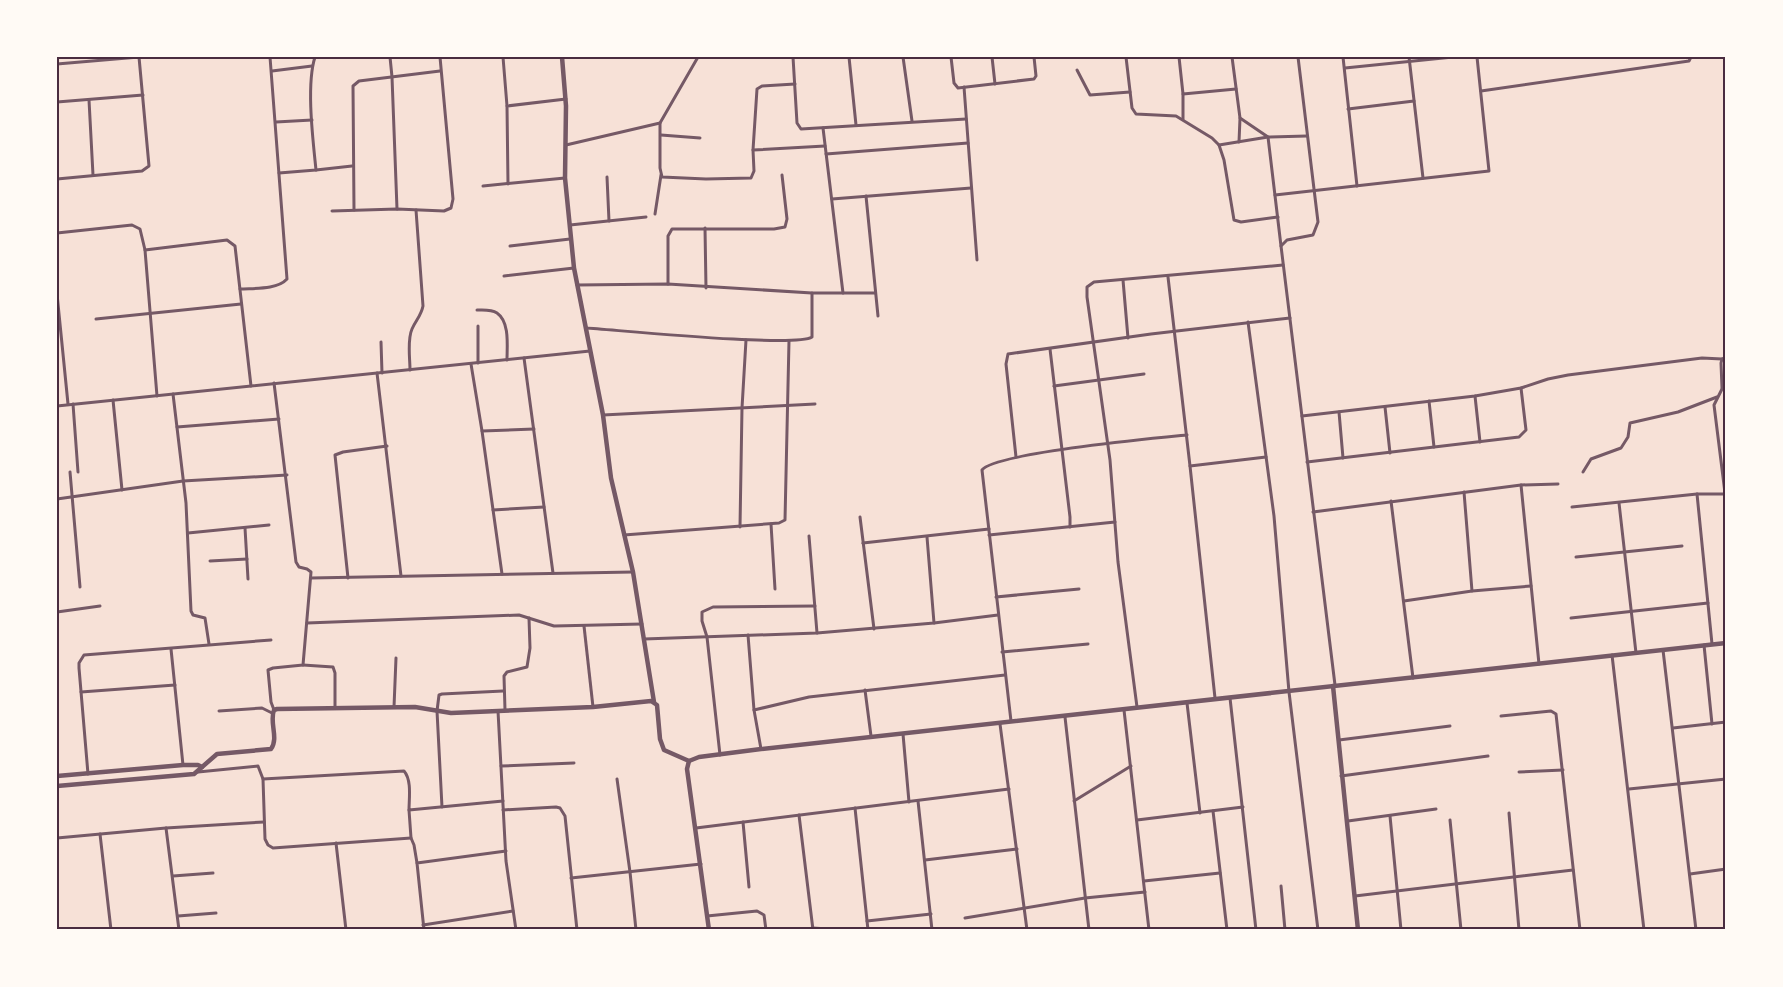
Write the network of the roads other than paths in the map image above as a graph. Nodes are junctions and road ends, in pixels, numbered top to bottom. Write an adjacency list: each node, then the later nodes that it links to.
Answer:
1 (139, 57): 23 (street); 39 (street)
2 (270, 57): 29 (street)
3 (315, 57): 26 (street)
4 (390, 57): 31 (street)
5 (440, 57): 30 (street)
6 (503, 57): 44 (street)
7 (562, 57): 40 (street)
8 (698, 57): 52 (street)
9 (793, 57): 32 (street)
10 (849, 57): 53 (street)
11 (903, 57): 51 (street)
12 (951, 57): 34 (street)
13 (992, 57): 33 (street)
14 (1034, 57): 33 (street)
15 (1126, 57): 37 (street)
16 (1179, 57): 38 (street)
17 (1232, 57): 35 (street)
18 (1298, 57): 56 (street)
19 (1343, 57): 27 (street)
20 (1454, 57): 24 (street)
21 (1477, 57): 36 (street)
22 (1691, 57): 36 (street)
23 (118, 58): 25 (street)
24 (1410, 59): 27 (street); 42 (street)
25 (57, 64)
26 (312, 66): 29 (street); 49 (street)
27 (1344, 68): 45 (street)
28 (1077, 70): 37 (street)
29 (272, 71): 50 (street)
30 (441, 71): 31 (street); 86 (street)
31 (392, 77): 66 (street); 84 (street)
32 (795, 84): 54 (street); 64 (street)
33 (995, 84): 34 (street)
34 (964, 87): 47 (street)
35 (1236, 89): 38 (street); 46 (street)
36 (1480, 91): 74 (street)
37 (1130, 92): 48 (street)
38 (1183, 94): 48 (street)
39 (143, 95): 41 (street); 69 (street)
40 (566, 99): 44 (street); 61 (street)
41 (89, 100): 43 (street); 69 (street)
42 (1414, 101): 45 (street); 74 (street)
43 (57, 102)
44 (507, 106): 76 (street)
45 (1348, 109): 78 (street)
46 (1239, 118): 57 (street); 59 (street)
47 (966, 119): 51 (street); 60 (street)
48 (1183, 119): 62 (street)
49 (312, 120): 50 (street); 67 (street)
50 (276, 122): 68 (street)
51 (912, 122): 53 (street)
52 (660, 123): 55 (street); 61 (street)
53 (856, 125): 54 (street)
54 (823, 128): 63 (street)
55 (661, 135): 58 (street); 70 (street)
56 (1307, 136): 57 (street); 80 (street)
57 (1268, 137): 59 (street); 81 (street)
58 (700, 138)
59 (1239, 142): 62 (street)
60 (968, 143): 65 (street); 79 (street)
61 (566, 145): 73 (street)
62 (1219, 145): 90 (street)
63 (825, 146): 64 (street); 65 (street)
64 (753, 150): 70 (street)
65 (826, 154): 83 (street)
66 (352, 166): 67 (street); 85 (street)
67 (316, 170): 68 (street)
68 (279, 173): 108 (street)
69 (93, 175): 75 (street)
70 (660, 175): 88 (street)
71 (782, 175): 93 (street)
72 (607, 177): 91 (street)
73 (565, 178): 76 (street); 92 (street)
74 (1423, 178): 78 (street)
75 (57, 179)
76 (508, 184): 77 (street)
77 (483, 186)
78 (1357, 186): 80 (street)
79 (971, 188): 82 (street); 99 (street)
80 (1314, 191): 81 (street); 97 (street)
81 (1275, 195): 90 (street)
82 (866, 196): 83 (street); 111 (street)
83 (832, 199): 110 (street)
84 (397, 209): 85 (street); 86 (street)
85 (354, 210): 87 (street)
86 (416, 210): 136 (street)
87 (332, 211)
88 (655, 214)
89 (646, 217): 91 (street)
90 (1278, 217): 97 (street)
91 (609, 221): 92 (street)
92 (568, 225): 95 (street)
93 (705, 228): 105 (street); 107 (street)
94 (57, 233): 98 (street)
95 (570, 239): 96 (street); 101 (street)
96 (510, 246)
97 (1281, 246): 100 (street)
98 (145, 250): 108 (street); 115 (street)
99 (977, 260)
100 (1283, 265): 103 (street); 117 (street)
101 (574, 267): 102 (street); 106 (street)
102 (504, 276)
103 (1167, 277): 104 (street); 122 (street)
104 (1123, 280): 123 (street); 128 (street)
105 (668, 284): 106 (street); 107 (street)
106 (577, 285): 121 (street)
107 (706, 288): 109 (street)
108 (240, 289): 113 (street)
109 (812, 293): 110 (street); 126 (street)
110 (843, 293): 111 (street)
111 (875, 293): 116 (street)
112 (57, 294): 124 (street)
113 (242, 304): 115 (street); 142 (street)
114 (477, 310): 133 (street)
115 (150, 314): 118 (street); 147 (street)
116 (878, 316)
117 (1290, 318): 119 (street); 160 (street)
118 (96, 319)
119 (1248, 322): 122 (street); 172 (street)
120 (478, 326): 134 (street)
121 (584, 328): 125 (street); 130 (street)
122 (1175, 332): 123 (street); 165 (street)
123 (1128, 338): 128 (street)
124 (59, 339): 152 (street)
125 (746, 340): 126 (street); 157 (street)
126 (789, 340): 155 (street)
127 (381, 342): 138 (street)
128 (1094, 343): 129 (street); 140 (street)
129 (1050, 349): 143 (street); 173 (street)
130 (590, 351): 131 (street); 159 (street)
131 (524, 358): 133 (street); 163 (street)
132 (1724, 358): 144 (street); 145 (street)
133 (507, 360): 134 (street)
134 (478, 363): 135 (street)
135 (471, 364): 136 (street); 164 (street)
136 (410, 370): 138 (street)
137 (377, 373): 138 (street); 141 (street); 168 (street)
138 (382, 373)
139 (1144, 374): 140 (street)
140 (1099, 380): 143 (street); 167 (street)
141 (274, 383): 142 (street); 161 (street)
142 (251, 386): 146 (street)
143 (1054, 386): 170 (street)
144 (1521, 388): 148 (street); 166 (street)
145 (1724, 389): 149 (street)
146 (173, 394): 147 (street); 162 (street)
147 (157, 396): 150 (street)
148 (1475, 396): 151 (street); 166 (street)
149 (1717, 397): 179 (street); 187 (street)
150 (112, 400): 152 (street); 184 (street)
151 (1429, 401): 156 (street); 169 (street)
152 (71, 404): 154 (street); 178 (street)
153 (815, 404): 155 (street)
154 (57, 406)
155 (787, 406): 157 (street); 199 (street)
156 (1385, 406): 158 (street); 171 (street)
157 (742, 408): 159 (street); 201 (street)
158 (1339, 412): 160 (street); 174 (street)
159 (603, 415): 206 (street)
160 (1302, 416): 175 (street)
161 (279, 419): 162 (street); 180 (street)
162 (177, 427): 181 (street)
163 (534, 429): 164 (street); 193 (street)
164 (482, 431): 195 (street)
165 (1187, 435): 167 (street); 176 (street)
166 (1480, 442): 169 (street)
167 (1108, 443): 170 (street); 198 (street)
168 (387, 446): 219 (street); 221 (street)
169 (1434, 447): 171 (street)
170 (1061, 451): 173 (street); 202 (street)
171 (1390, 453): 174 (street)
172 (1266, 457): 176 (street); 268 (street)
173 (1016, 458): 204 (street)
174 (1343, 458): 175 (street)
175 (1307, 462): 196 (street)
176 (1190, 466): 270 (street)
177 (70, 472): 188 (street)
178 (78, 472)
179 (1583, 472)
180 (287, 475): 181 (street); 220 (street)
181 (183, 481): 184 (street); 205 (street)
182 (1558, 484): 183 (street)
183 (1521, 485): 185 (street); 224 (street)
184 (123, 490): 188 (street)
185 (1464, 492): 190 (street); 227 (street)
186 (1696, 494): 187 (street); 192 (street); 230 (street)
187 (1725, 494): 191 (street)
188 (71, 497): 189 (street); 223 (street)
189 (57, 499)
190 (1391, 501): 196 (street); 229 (street)
191 (1726, 501)
192 (1619, 503): 194 (street); 212 (street)
193 (544, 507): 195 (street); 217 (street)
194 (1572, 507)
195 (493, 510): 218 (street)
196 (1313, 512): 264 (street)
197 (860, 517): 210 (street)
198 (1115, 522): 202 (street); 276 (street)
199 (771, 524): 201 (street); 225 (street)
200 (269, 525): 203 (street)
201 (740, 527): 206 (street)
202 (1070, 527): 207 (street)
203 (244, 528): 205 (street); 214 (street)
204 (989, 529): 207 (street); 209 (street)
205 (188, 533): 251 (street)
206 (624, 535): 216 (street)
207 (989, 535): 228 (street)
208 (809, 536): 232 (street)
209 (927, 537): 210 (street); 239 (street)
210 (863, 543): 242 (street)
211 (1682, 546): 212 (street)
212 (1625, 553): 213 (street); 234 (street)
213 (1576, 557)
214 (247, 559): 215 (street); 222 (street)
215 (210, 561)
216 (633, 572): 217 (street); 240 (street)
217 (553, 573): 218 (street)
218 (502, 574): 219 (street)
219 (401, 576): 221 (street)
220 (310, 578): 221 (street); 238 (street)
221 (348, 578)
222 (248, 579)
223 (80, 586)
224 (1531, 586): 227 (street); 259 (street)
225 (775, 589)
226 (1079, 589): 228 (street)
227 (1472, 591): 229 (street)
228 (996, 597): 235 (street)
229 (1404, 601): 262 (street)
230 (1708, 603): 234 (street); 250 (street)
231 (100, 606): 233 (street)
232 (814, 606): 243 (street); 245 (street)
233 (57, 612)
234 (1631, 612): 237 (street); 256 (street)
235 (998, 615): 239 (street); 255 (street)
236 (529, 618): 238 (street); 241 (street); 266 (street)
237 (1571, 618)
238 (307, 623): 260 (street)
239 (934, 623): 242 (street)
240 (642, 624): 241 (street); 247 (street)
241 (584, 626): 274 (street)
242 (874, 629): 243 (street)
243 (818, 633): 244 (street)
244 (748, 634): 245 (street); 277 (street)
245 (707, 637): 247 (street); 296 (street)
246 (271, 639): 251 (street)
247 (644, 639): 271 (street)
248 (1726, 643): 250 (street)
249 (1088, 644): 255 (street)
250 (1712, 644): 252 (street)
251 (209, 645): 253 (street)
252 (1704, 645): 254 (street); 289 (street)
253 (171, 649): 263 (street); 267 (street)
254 (1663, 650): 256 (street); 291 (street)
255 (1002, 652): 261 (street)
256 (1636, 653): 257 (street)
257 (1612, 655): 259 (street); 315 (street)
258 (396, 658): 273 (street)
259 (1539, 664): 262 (street)
260 (303, 665): 275 (street); 280 (street)
261 (1005, 675): 265 (street); 287 (street)
262 (1413, 678): 264 (street)
263 (175, 685): 267 (street); 300 (street)
264 (1334, 686): 268 (street); 294 (street)
265 (865, 690): 277 (street); 293 (street)
266 (503, 691): 281 (street); 283 (street)
267 (80, 692): 306 (street)
268 (1289, 692): 269 (street); 393 (street)
269 (1230, 698): 270 (street); 321 (street)
270 (1215, 700): 272 (street)
271 (654, 702): 274 (street); 298 (street)
272 (1187, 703): 276 (street); 327 (street)
273 (394, 707): 275 (street); 281 (street)
274 (593, 707): 283 (street)
275 (335, 708): 280 (street)
276 (1137, 709): 278 (street)
277 (754, 710): 295 (street)
278 (1125, 710): 285 (street); 302 (street)
279 (219, 711): 280 (street)
280 (273, 711): 303 (street)
281 (437, 711): 282 (street); 320 (street)
282 (498, 711): 283 (street); 301 (street)
283 (505, 711)
284 (1501, 716): 304 (street)
285 (1065, 717): 287 (street); 318 (street)
286 (1726, 722): 289 (street)
287 (1011, 723): 288 (street)
288 (1000, 724): 292 (street); 314 (street)
289 (1712, 724): 291 (street)
290 (1450, 726): 294 (street)
291 (1673, 728): 312 (street)
292 (903, 734): 293 (street); 319 (street)
293 (872, 738): 295 (street)
294 (1338, 741): 308 (street)
295 (761, 749): 296 (street)
296 (720, 755): 298 (street)
297 (1488, 756): 308 (street)
298 (689, 761): 337 (street)
299 (574, 763): 301 (street)
300 (183, 765): 303 (street); 306 (street)
301 (501, 766): 316 (street)
302 (1131, 766): 318 (street); 331 (street)
303 (200, 770): 309 (street); 313 (street)
304 (1563, 770): 305 (street); 348 (street)
305 (1519, 772)
306 (88, 774): 307 (street)
307 (57, 776)
308 (1341, 776): 333 (street)
309 (263, 779): 324 (street); 334 (street)
310 (617, 779): 349 (street)
311 (1726, 779): 312 (street)
312 (1680, 784): 315 (street); 352 (street)
313 (57, 786)
314 (1009, 789): 317 (street); 342 (street)
315 (1629, 789): 399 (street)
316 (503, 801): 320 (street); 325 (street)
317 (918, 801): 319 (street); 344 (street)
318 (1074, 801): 363 (street)
319 (909, 802): 322 (street)
320 (442, 807): 324 (street)
321 (1243, 807): 326 (street); 391 (street)
322 (855, 808): 329 (street); 371 (street)
323 (1436, 808): 330 (street)
324 (409, 810): 340 (street)
325 (503, 810): 343 (street); 355 (street)
326 (1213, 811): 327 (street); 351 (street)
327 (1200, 813): 331 (street)
328 (1509, 813): 354 (street)
329 (800, 815): 335 (street); 373 (street)
330 (1390, 816): 333 (street); 360 (street)
331 (1137, 820): 356 (street)
332 (1450, 820): 357 (street)
333 (1348, 821): 362 (street)
334 (264, 822): 336 (street); 341 (street)
335 (743, 822): 337 (street); 359 (street)
336 (166, 828): 338 (street); 353 (street)
337 (696, 828): 346 (street)
338 (100, 834): 339 (street); 375 (street)
339 (57, 838)
340 (411, 838): 341 (street); 345 (street)
341 (336, 843): 377 (street)
342 (1017, 849): 344 (street); 364 (street)
343 (506, 851): 345 (street); 365 (street)
344 (925, 860): 367 (street)
345 (417, 863): 372 (street)
346 (701, 864): 349 (street); 369 (street)
347 (1726, 869): 352 (street)
348 (1573, 870): 354 (street); 398 (street)
349 (630, 872): 355 (street); 381 (street)
350 (213, 873): 353 (street)
351 (1220, 873): 356 (street); 390 (street)
352 (1690, 874): 374 (street)
353 (172, 876): 368 (street)
354 (1514, 877): 357 (street); 397 (street)
355 (571, 878): 380 (street)
356 (1143, 881): 361 (street)
357 (1456, 884): 360 (street); 396 (street)
358 (1281, 886): 392 (street)
359 (749, 887)
360 (1397, 891): 362 (street); 395 (street)
361 (1145, 892): 363 (street); 389 (street)
362 (1355, 896): 394 (street)
363 (1084, 898): 364 (street); 388 (street)
364 (1024, 909): 370 (street); 387 (street)
365 (513, 911): 372 (street); 379 (street)
366 (216, 914): 368 (street)
367 (931, 914): 371 (street); 386 (street)
368 (178, 916): 376 (street)
369 (707, 916): 382 (street); 383 (street)
370 (965, 918)
371 (867, 921): 385 (street)
372 (423, 925): 378 (street)
373 (813, 929): 384 (street)
374 (1696, 929): 400 (street)
375 (111, 930)
376 (179, 930)
377 (346, 930)
378 (424, 930)
379 (516, 930)
380 (577, 930)
381 (636, 930)
382 (708, 930)
383 (766, 930)
384 (845, 930)
385 (868, 930)
386 (932, 930)
387 (1027, 930)
388 (1089, 930)
389 (1149, 930)
390 (1227, 930)
391 (1256, 930)
392 (1285, 930)
393 (1318, 930)
394 (1359, 930)
395 (1401, 930)
396 (1461, 930)
397 (1519, 930)
398 (1580, 930)
399 (1644, 930)
400 (1682, 930)

